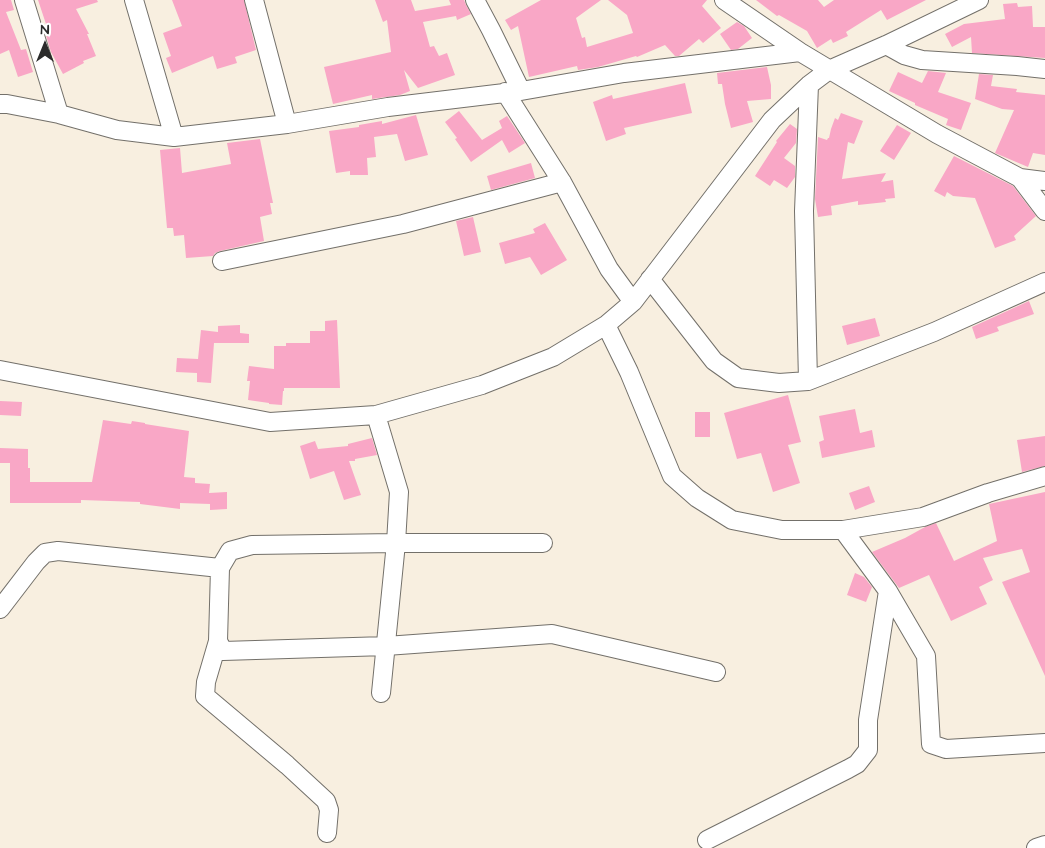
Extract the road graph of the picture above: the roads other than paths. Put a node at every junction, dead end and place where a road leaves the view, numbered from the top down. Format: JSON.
{"nodes":[{"id":1,"x":24,"y":0,"type":"edge"},
{"id":2,"x":134,"y":0,"type":"edge"},
{"id":3,"x":254,"y":0,"type":"edge"},
{"id":4,"x":475,"y":0,"type":"edge"},
{"id":5,"x":724,"y":0,"type":"edge"},
{"id":6,"x":979,"y":0,"type":"edge"},
{"id":7,"x":886,"y":45,"type":"junction"},
{"id":8,"x":800,"y":52,"type":"junction"},
{"id":9,"x":1045,"y":69,"type":"edge"},
{"id":10,"x":829,"y":70,"type":"junction"},
{"id":11,"x":809,"y":85,"type":"junction"},
{"id":12,"x":513,"y":92,"type":"junction"},
{"id":13,"x":0,"y":104,"type":"edge"},
{"id":14,"x":59,"y":114,"type":"junction"},
{"id":15,"x":286,"y":124,"type":"junction"},
{"id":16,"x":174,"y":137,"type":"junction"},
{"id":17,"x":1020,"y":178,"type":"junction"},
{"id":18,"x":1045,"y":181,"type":"edge"},
{"id":19,"x":562,"y":182,"type":"junction"},
{"id":20,"x":1045,"y":211,"type":"edge"},
{"id":21,"x":222,"y":261,"type":"dead end"},
{"id":22,"x":650,"y":279,"type":"junction"},
{"id":23,"x":1045,"y":282,"type":"edge"},
{"id":24,"x":633,"y":302,"type":"junction"},
{"id":25,"x":606,"y":326,"type":"junction"},
{"id":26,"x":0,"y":370,"type":"edge"},
{"id":27,"x":808,"y":381,"type":"junction"},
{"id":28,"x":376,"y":415,"type":"junction"},
{"id":29,"x":1045,"y":476,"type":"edge"},
{"id":30,"x":843,"y":530,"type":"junction"},
{"id":31,"x":396,"y":543,"type":"junction"},
{"id":32,"x":543,"y":543,"type":"dead end"},
{"id":33,"x":220,"y":568,"type":"junction"},
{"id":34,"x":888,"y":591,"type":"junction"},
{"id":35,"x":0,"y":609,"type":"edge"},
{"id":36,"x":218,"y":640,"type":"junction"},
{"id":37,"x":386,"y":646,"type":"junction"},
{"id":38,"x":716,"y":672,"type":"dead end"},
{"id":39,"x":381,"y":692,"type":"dead end"},
{"id":40,"x":1045,"y":743,"type":"edge"},
{"id":41,"x":327,"y":834,"type":"dead end"},
{"id":42,"x":707,"y":840,"type":"dead end"},
{"id":43,"x":1045,"y":845,"type":"edge"},
{"id":44,"x":1036,"y":848,"type":"edge"}],
"edges":[{"from":1,"to":14,"type":"street"},
{"from":2,"to":16,"type":"street"},
{"from":3,"to":15,"type":"street"},
{"from":4,"to":12,"type":"street"},
{"from":5,"to":8,"type":"street"},
{"from":6,"to":7,"type":"street"},
{"from":7,"to":9,"type":"street"},
{"from":7,"to":10,"type":"street"},
{"from":8,"to":10,"type":"street"},
{"from":8,"to":12,"type":"street"},
{"from":10,"to":11,"type":"street"},
{"from":10,"to":17,"type":"street"},
{"from":11,"to":22,"type":"street"},
{"from":11,"to":27,"type":"street"},
{"from":12,"to":15,"type":"street"},
{"from":12,"to":19,"type":"street"},
{"from":13,"to":14,"type":"street"},
{"from":14,"to":16,"type":"street"},
{"from":15,"to":16,"type":"street"},
{"from":17,"to":18,"type":"street"},
{"from":17,"to":20,"type":"street"},
{"from":19,"to":21,"type":"street"},
{"from":19,"to":24,"type":"street"},
{"from":22,"to":24,"type":"street"},
{"from":22,"to":27,"type":"street"},
{"from":23,"to":27,"type":"street"},
{"from":24,"to":25,"type":"street"},
{"from":25,"to":28,"type":"street"},
{"from":25,"to":30,"type":"street"},
{"from":26,"to":28,"type":"street"},
{"from":28,"to":31,"type":"street"},
{"from":29,"to":30,"type":"street"},
{"from":30,"to":34,"type":"street"},
{"from":31,"to":32,"type":"street"},
{"from":31,"to":33,"type":"street"},
{"from":31,"to":37,"type":"street"},
{"from":33,"to":35,"type":"street"},
{"from":33,"to":36,"type":"street"},
{"from":34,"to":40,"type":"street"},
{"from":34,"to":42,"type":"street"},
{"from":36,"to":37,"type":"street"},
{"from":36,"to":41,"type":"street"},
{"from":37,"to":38,"type":"street"},
{"from":37,"to":39,"type":"street"},
{"from":43,"to":44,"type":"street"}]}
